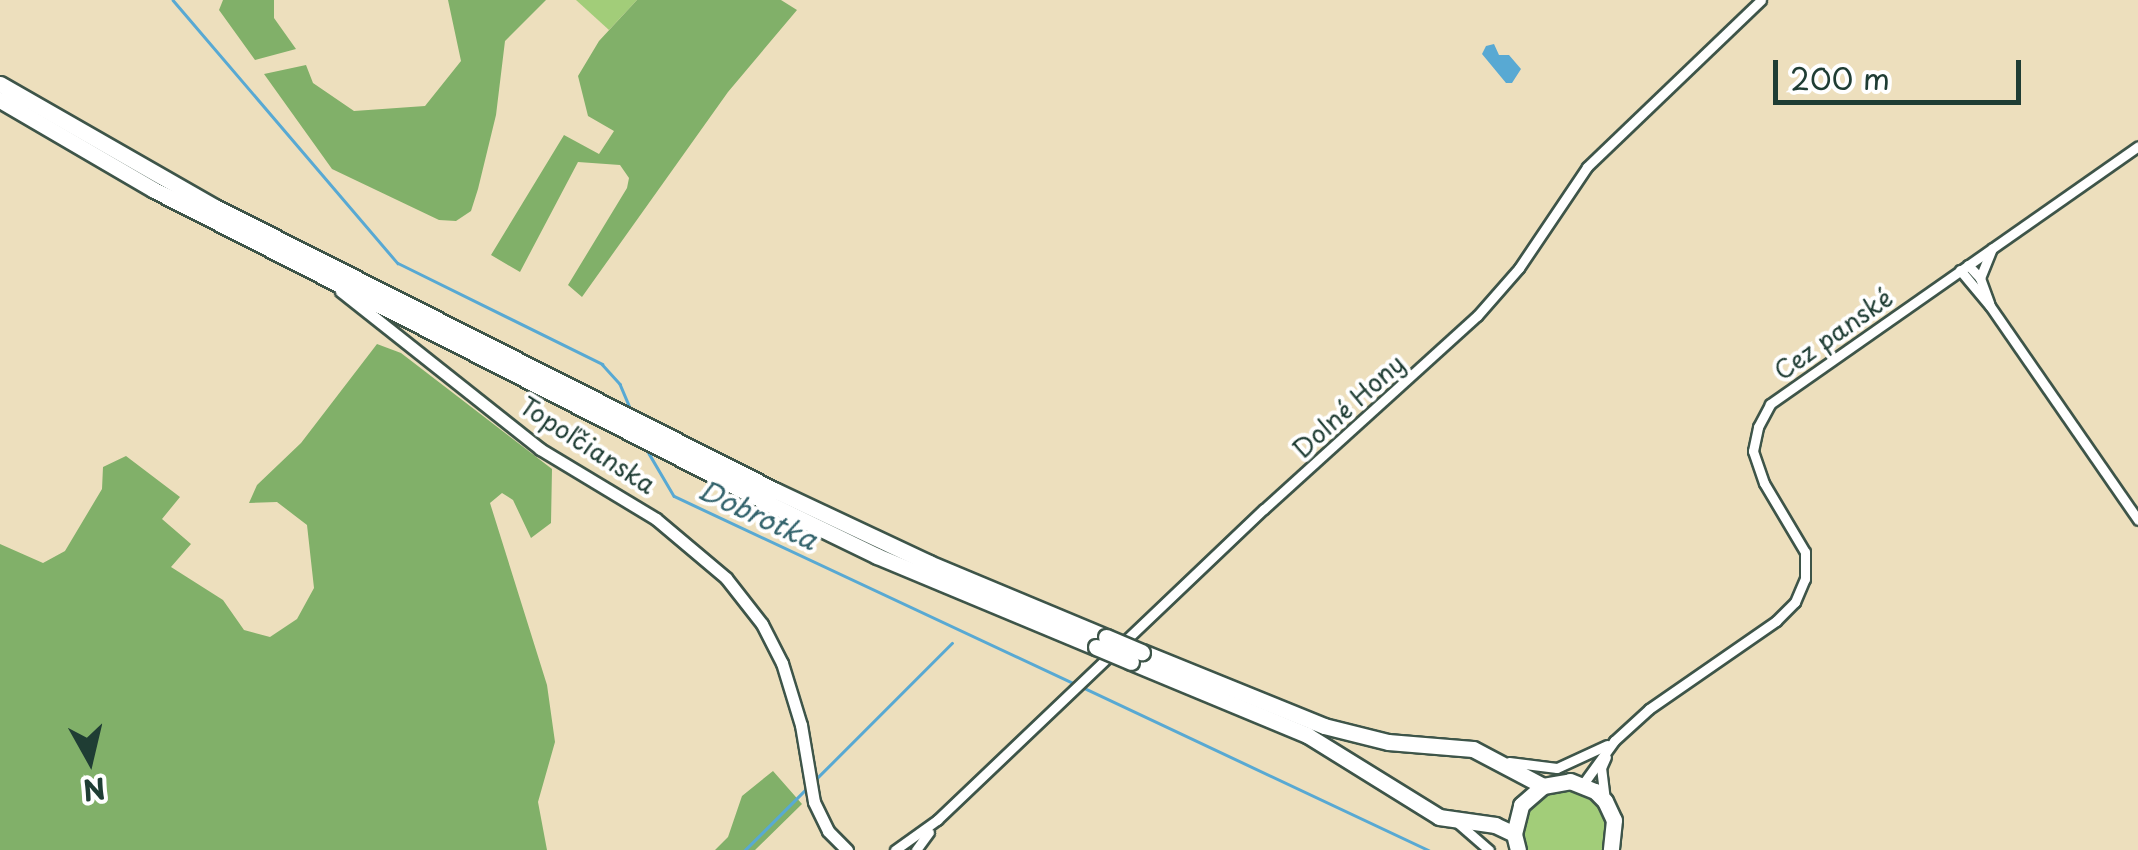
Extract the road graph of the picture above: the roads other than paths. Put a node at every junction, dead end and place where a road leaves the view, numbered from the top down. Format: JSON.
{"nodes":[{"id":1,"x":1761,"y":0,"type":"edge"},
{"id":2,"x":0,"y":84,"type":"edge"},
{"id":3,"x":2,"y":102,"type":"edge"},
{"id":4,"x":2138,"y":146,"type":"edge"},
{"id":5,"x":1992,"y":248,"type":"junction"},
{"id":6,"x":1964,"y":268,"type":"junction"},
{"id":7,"x":324,"y":278,"type":"junction"},
{"id":8,"x":1980,"y":278,"type":"junction"},
{"id":9,"x":1990,"y":306,"type":"junction"},
{"id":10,"x":2128,"y":502,"type":"junction"},
{"id":11,"x":2138,"y":512,"type":"edge"},
{"id":12,"x":2138,"y":520,"type":"edge"},
{"id":13,"x":1101,"y":642,"type":"junction"},
{"id":14,"x":1136,"y":657,"type":"junction"},
{"id":15,"x":1614,"y":742,"type":"junction"},
{"id":16,"x":1500,"y":761,"type":"junction"},
{"id":17,"x":1583,"y":784,"type":"junction"},
{"id":18,"x":1544,"y":786,"type":"junction"},
{"id":19,"x":1605,"y":801,"type":"junction"},
{"id":20,"x":937,"y":820,"type":"junction"},
{"id":21,"x":1456,"y":822,"type":"junction"},
{"id":22,"x":1516,"y":842,"type":"edge"},
{"id":23,"x":847,"y":850,"type":"edge"},
{"id":24,"x":895,"y":850,"type":"edge"},
{"id":25,"x":916,"y":850,"type":"edge"},
{"id":26,"x":1489,"y":850,"type":"edge"},
{"id":27,"x":1612,"y":850,"type":"edge"}],
"edges":[{"from":1,"to":20,"type":"street","name":"Dolné Hony"},
{"from":2,"to":13,"type":"main road"},
{"from":3,"to":7,"type":"main road"},
{"from":4,"to":5,"type":"street","name":"Cez panské"},
{"from":5,"to":6,"type":"street","name":"Cez panské"},
{"from":5,"to":8,"type":"street"},
{"from":6,"to":8,"type":"street"},
{"from":6,"to":9,"type":"street"},
{"from":6,"to":15,"type":"street","name":"Cez panské"},
{"from":7,"to":13,"type":"main road"},
{"from":7,"to":23,"type":"street","name":"Topoľčianska"},
{"from":8,"to":9,"type":"street"},
{"from":9,"to":10,"type":"street"},
{"from":10,"to":11,"type":"street"},
{"from":10,"to":12,"type":"street"},
{"from":13,"to":14,"type":"main road","bridge":true},
{"from":14,"to":16,"type":"main road"},
{"from":14,"to":21,"type":"main road"},
{"from":15,"to":16,"type":"street"},
{"from":15,"to":17,"type":"street"},
{"from":15,"to":19,"type":"street"},
{"from":16,"to":18,"type":"main road"},
{"from":17,"to":18,"type":"main road"},
{"from":17,"to":19,"type":"main road"},
{"from":18,"to":22,"type":"main road"},
{"from":19,"to":27,"type":"main road"},
{"from":20,"to":24,"type":"street","name":"Dolné Hony"},
{"from":20,"to":25,"type":"street","name":"Dolné Hony"},
{"from":21,"to":22,"type":"main road"},
{"from":21,"to":26,"type":"street"}]}
